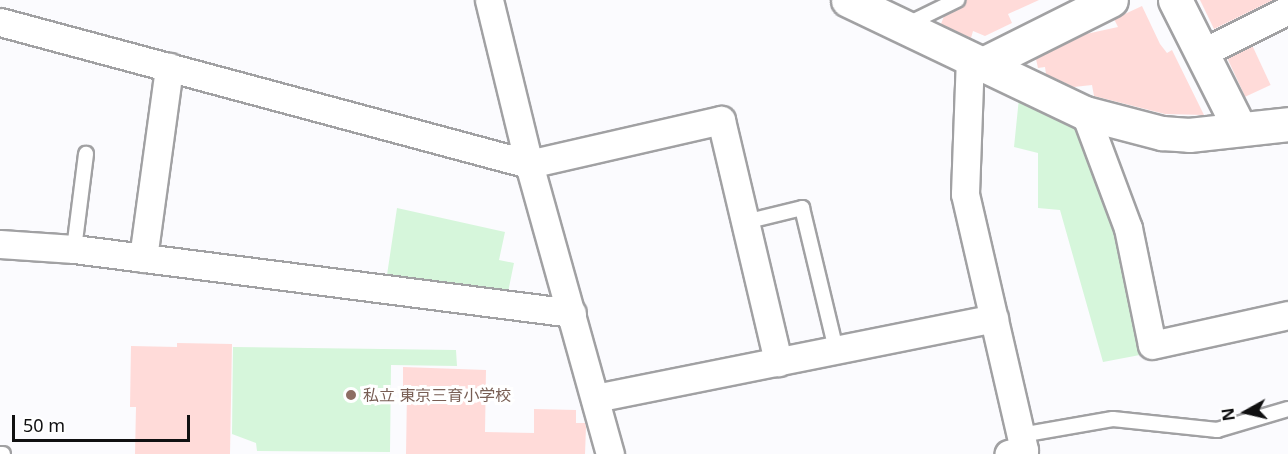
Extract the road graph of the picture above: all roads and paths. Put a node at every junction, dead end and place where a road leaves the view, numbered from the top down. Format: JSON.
{"nodes":[{"id":1,"x":489,"y":0,"type":"edge"},
{"id":2,"x":848,"y":0,"type":"edge"},
{"id":3,"x":957,"y":0,"type":"edge"},
{"id":4,"x":1110,"y":0,"type":"edge"},
{"id":5,"x":1175,"y":0,"type":"edge"},
{"id":6,"x":1288,"y":10,"type":"edge"},
{"id":7,"x":0,"y":22,"type":"edge"},
{"id":8,"x":903,"y":26,"type":"junction"},
{"id":9,"x":1202,"y":53,"type":"junction"},
{"id":10,"x":977,"y":60,"type":"junction"},
{"id":11,"x":169,"y":67,"type":"junction"},
{"id":12,"x":1085,"y":113,"type":"junction"},
{"id":13,"x":1288,"y":124,"type":"edge"},
{"id":14,"x":1239,"y":127,"type":"junction"},
{"id":15,"x":86,"y":154,"type":"dead end"},
{"id":16,"x":529,"y":164,"type":"junction"},
{"id":17,"x":745,"y":222,"type":"junction"},
{"id":18,"x":0,"y":244,"type":"edge"},
{"id":19,"x":74,"y":249,"type":"junction"},
{"id":20,"x":143,"y":258,"type":"junction"},
{"id":21,"x":572,"y":313,"type":"junction"},
{"id":22,"x":1288,"y":315,"type":"edge"},
{"id":23,"x":994,"y":318,"type":"junction"},
{"id":24,"x":836,"y":350,"type":"junction"},
{"id":25,"x":778,"y":362,"type":"junction"},
{"id":26,"x":595,"y":398,"type":"junction"},
{"id":27,"x":1288,"y":409,"type":"edge"},
{"id":28,"x":1020,"y":448,"type":"edge"},
{"id":29,"x":610,"y":454,"type":"edge"}],
"edges":[{"from":1,"to":16,"type":"street"},
{"from":2,"to":8,"type":"street"},
{"from":3,"to":8,"type":"lane"},
{"from":4,"to":10,"type":"street"},
{"from":5,"to":9,"type":"street"},
{"from":6,"to":9,"type":"street"},
{"from":7,"to":11,"type":"street"},
{"from":8,"to":10,"type":"street"},
{"from":9,"to":14,"type":"street"},
{"from":10,"to":12,"type":"street"},
{"from":10,"to":23,"type":"street"},
{"from":11,"to":16,"type":"street"},
{"from":11,"to":20,"type":"street"},
{"from":12,"to":14,"type":"street"},
{"from":12,"to":22,"type":"street"},
{"from":13,"to":14,"type":"street"},
{"from":15,"to":19,"type":"lane"},
{"from":16,"to":17,"type":"street"},
{"from":16,"to":21,"type":"street"},
{"from":17,"to":24,"type":"lane"},
{"from":17,"to":25,"type":"street"},
{"from":18,"to":19,"type":"street"},
{"from":19,"to":20,"type":"street"},
{"from":20,"to":21,"type":"street"},
{"from":21,"to":26,"type":"street"},
{"from":23,"to":24,"type":"street"},
{"from":23,"to":28,"type":"street"},
{"from":24,"to":25,"type":"street"},
{"from":25,"to":26,"type":"street"},
{"from":26,"to":29,"type":"street"},
{"from":27,"to":28,"type":"lane"}]}
